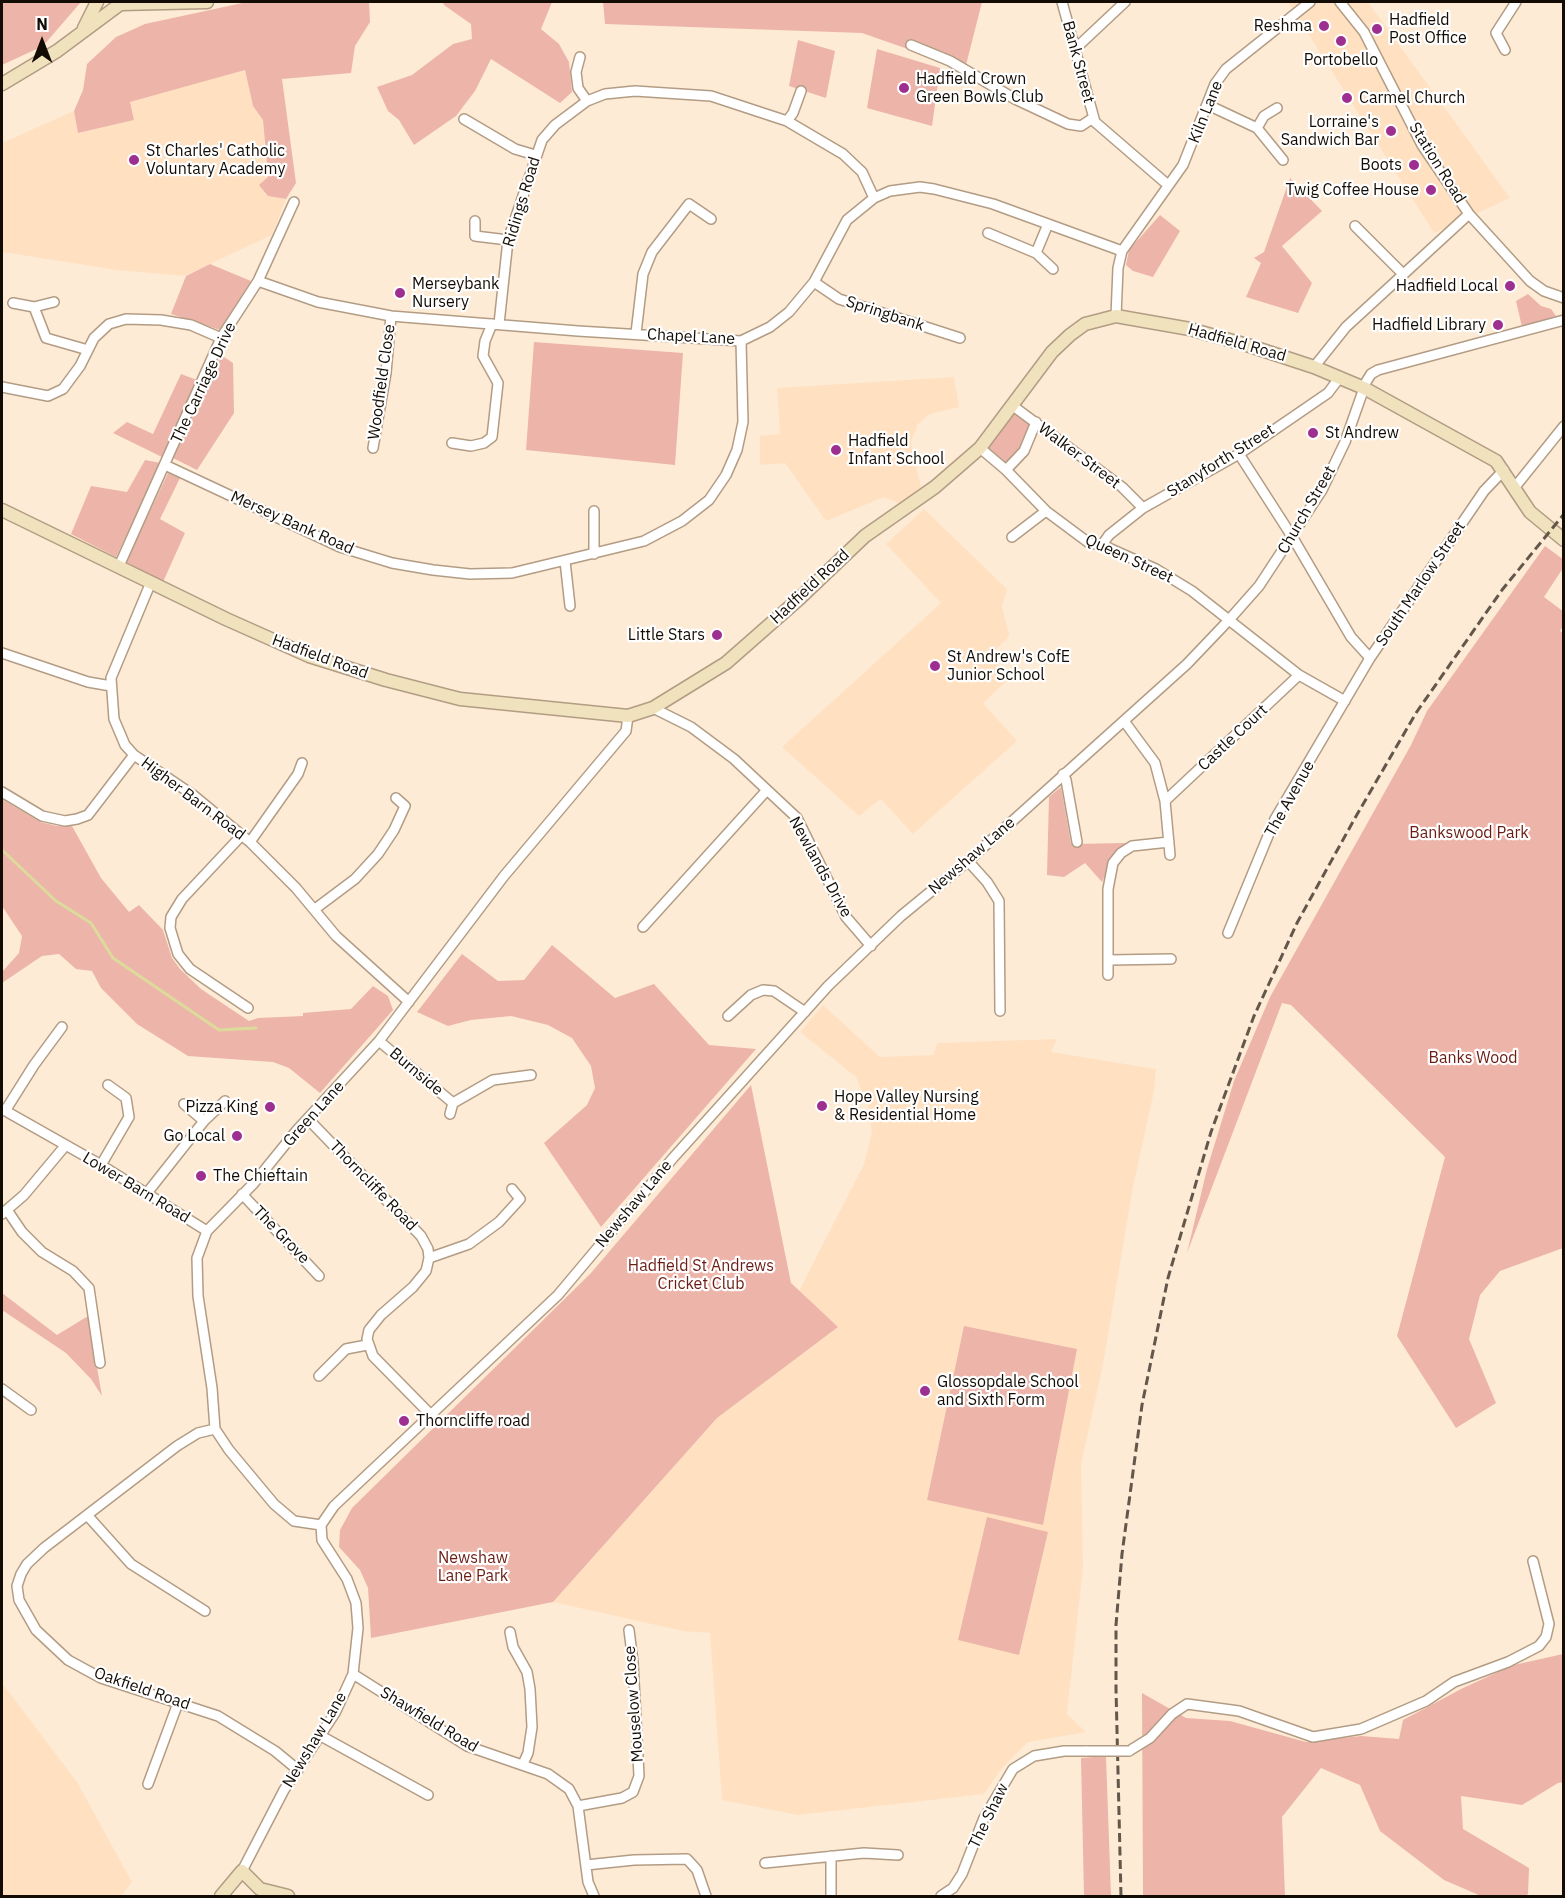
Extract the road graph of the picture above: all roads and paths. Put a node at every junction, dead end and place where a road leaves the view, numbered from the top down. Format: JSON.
{"nodes":[{"id":1,"x":98,"y":2,"type":"edge"},
{"id":2,"x":164,"y":2,"type":"edge"},
{"id":3,"x":207,"y":2,"type":"edge"},
{"id":4,"x":1062,"y":2,"type":"edge"},
{"id":5,"x":1125,"y":2,"type":"edge"},
{"id":6,"x":1310,"y":2,"type":"edge"},
{"id":7,"x":1340,"y":2,"type":"edge"},
{"id":8,"x":1506,"y":2,"type":"edge"},
{"id":9,"x":1510,"y":2,"type":"edge"},
{"id":10,"x":1516,"y":2,"type":"edge"},
{"id":11,"x":120,"y":5,"type":"edge"},
{"id":12,"x":83,"y":29,"type":"junction"},
{"id":13,"x":910,"y":45,"type":"dead end"},
{"id":14,"x":1075,"y":49,"type":"junction"},
{"id":15,"x":1506,"y":50,"type":"dead end"},
{"id":16,"x":580,"y":57,"type":"dead end"},
{"id":17,"x":2,"y":84,"type":"edge"},
{"id":18,"x":801,"y":91,"type":"dead end"},
{"id":19,"x":587,"y":101,"type":"junction"},
{"id":20,"x":1208,"y":105,"type":"junction"},
{"id":21,"x":1276,"y":108,"type":"dead end"},
{"id":22,"x":465,"y":119,"type":"dead end"},
{"id":23,"x":1094,"y":120,"type":"junction"},
{"id":24,"x":787,"y":121,"type":"junction"},
{"id":25,"x":1257,"y":128,"type":"junction"},
{"id":26,"x":536,"y":155,"type":"junction"},
{"id":27,"x":1283,"y":160,"type":"dead end"},
{"id":28,"x":1168,"y":185,"type":"junction"},
{"id":29,"x":874,"y":198,"type":"junction"},
{"id":30,"x":294,"y":202,"type":"dead end"},
{"id":31,"x":1469,"y":214,"type":"junction"},
{"id":32,"x":711,"y":219,"type":"dead end"},
{"id":33,"x":474,"y":221,"type":"dead end"},
{"id":34,"x":1048,"y":224,"type":"junction"},
{"id":35,"x":1355,"y":226,"type":"dead end"},
{"id":36,"x":987,"y":233,"type":"dead end"},
{"id":37,"x":508,"y":240,"type":"junction"},
{"id":38,"x":1122,"y":251,"type":"junction"},
{"id":39,"x":1036,"y":253,"type":"junction"},
{"id":40,"x":1053,"y":269,"type":"dead end"},
{"id":41,"x":1403,"y":274,"type":"junction"},
{"id":42,"x":258,"y":281,"type":"junction"},
{"id":43,"x":814,"y":282,"type":"junction"},
{"id":44,"x":1563,"y":298,"type":"edge"},
{"id":45,"x":54,"y":302,"type":"dead end"},
{"id":46,"x":13,"y":303,"type":"dead end"},
{"id":47,"x":33,"y":307,"type":"junction"},
{"id":48,"x":391,"y":316,"type":"junction"},
{"id":49,"x":1116,"y":316,"type":"junction"},
{"id":50,"x":1563,"y":320,"type":"edge"},
{"id":51,"x":495,"y":324,"type":"junction"},
{"id":52,"x":636,"y":333,"type":"junction"},
{"id":53,"x":960,"y":338,"type":"dead end"},
{"id":54,"x":221,"y":339,"type":"junction"},
{"id":55,"x":741,"y":340,"type":"junction"},
{"id":56,"x":88,"y":350,"type":"junction"},
{"id":57,"x":1314,"y":367,"type":"junction"},
{"id":58,"x":1340,"y":377,"type":"junction"},
{"id":59,"x":2,"y":387,"type":"edge"},
{"id":60,"x":1364,"y":388,"type":"junction"},
{"id":61,"x":1013,"y":406,"type":"junction"},
{"id":62,"x":1036,"y":422,"type":"junction"},
{"id":63,"x":1563,"y":426,"type":"edge"},
{"id":64,"x":452,"y":443,"type":"dead end"},
{"id":65,"x":373,"y":448,"type":"dead end"},
{"id":66,"x":980,"y":448,"type":"junction"},
{"id":67,"x":1239,"y":454,"type":"junction"},
{"id":68,"x":165,"y":465,"type":"junction"},
{"id":69,"x":1006,"y":470,"type":"junction"},
{"id":70,"x":1504,"y":470,"type":"junction"},
{"id":71,"x":1515,"y":487,"type":"junction"},
{"id":72,"x":1143,"y":508,"type":"junction"},
{"id":73,"x":2,"y":510,"type":"edge"},
{"id":74,"x":594,"y":511,"type":"dead end"},
{"id":75,"x":1046,"y":511,"type":"junction"},
{"id":76,"x":1012,"y":537,"type":"dead end"},
{"id":77,"x":1293,"y":538,"type":"junction"},
{"id":78,"x":1563,"y":540,"type":"edge"},
{"id":79,"x":1102,"y":545,"type":"junction"},
{"id":80,"x":594,"y":554,"type":"junction"},
{"id":81,"x":565,"y":561,"type":"junction"},
{"id":82,"x":119,"y":566,"type":"junction"},
{"id":83,"x":151,"y":582,"type":"junction"},
{"id":84,"x":570,"y":606,"type":"dead end"},
{"id":85,"x":1228,"y":621,"type":"junction"},
{"id":86,"x":2,"y":653,"type":"edge"},
{"id":87,"x":1370,"y":658,"type":"junction"},
{"id":88,"x":1299,"y":675,"type":"junction"},
{"id":89,"x":111,"y":686,"type":"junction"},
{"id":90,"x":1345,"y":701,"type":"junction"},
{"id":91,"x":653,"y":708,"type":"junction"},
{"id":92,"x":628,"y":716,"type":"junction"},
{"id":93,"x":1124,"y":721,"type":"junction"},
{"id":94,"x":134,"y":755,"type":"junction"},
{"id":95,"x":302,"y":763,"type":"dead end"},
{"id":96,"x":1063,"y":774,"type":"junction"},
{"id":97,"x":767,"y":790,"type":"junction"},
{"id":98,"x":2,"y":792,"type":"edge"},
{"id":99,"x":396,"y":798,"type":"dead end"},
{"id":100,"x":1165,"y":801,"type":"junction"},
{"id":101,"x":242,"y":834,"type":"junction"},
{"id":102,"x":250,"y":842,"type":"junction"},
{"id":103,"x":1077,"y":842,"type":"dead end"},
{"id":104,"x":1169,"y":842,"type":"junction"},
{"id":105,"x":1170,"y":855,"type":"dead end"},
{"id":106,"x":969,"y":861,"type":"junction"},
{"id":107,"x":315,"y":909,"type":"junction"},
{"id":108,"x":643,"y":927,"type":"dead end"},
{"id":109,"x":1228,"y":933,"type":"dead end"},
{"id":110,"x":871,"y":946,"type":"junction"},
{"id":111,"x":1171,"y":959,"type":"dead end"},
{"id":112,"x":1108,"y":960,"type":"junction"},
{"id":113,"x":1108,"y":975,"type":"dead end"},
{"id":114,"x":409,"y":1002,"type":"junction"},
{"id":115,"x":248,"y":1008,"type":"dead end"},
{"id":116,"x":1000,"y":1011,"type":"dead end"},
{"id":117,"x":805,"y":1012,"type":"junction"},
{"id":118,"x":728,"y":1016,"type":"dead end"},
{"id":119,"x":62,"y":1027,"type":"dead end"},
{"id":120,"x":379,"y":1041,"type":"junction"},
{"id":121,"x":531,"y":1075,"type":"dead end"},
{"id":122,"x":108,"y":1085,"type":"dead end"},
{"id":123,"x":225,"y":1101,"type":"dead end"},
{"id":124,"x":184,"y":1104,"type":"dead end"},
{"id":125,"x":453,"y":1104,"type":"junction"},
{"id":126,"x":3,"y":1110,"type":"edge"},
{"id":127,"x":450,"y":1114,"type":"dead end"},
{"id":128,"x":308,"y":1119,"type":"junction"},
{"id":129,"x":204,"y":1121,"type":"junction"},
{"id":130,"x":64,"y":1146,"type":"junction"},
{"id":131,"x":101,"y":1165,"type":"junction"},
{"id":132,"x":512,"y":1189,"type":"dead end"},
{"id":133,"x":147,"y":1193,"type":"junction"},
{"id":134,"x":242,"y":1194,"type":"junction"},
{"id":135,"x":4,"y":1212,"type":"edge"},
{"id":136,"x":207,"y":1231,"type":"junction"},
{"id":137,"x":429,"y":1258,"type":"junction"},
{"id":138,"x":319,"y":1276,"type":"dead end"},
{"id":139,"x":368,"y":1345,"type":"junction"},
{"id":140,"x":100,"y":1363,"type":"dead end"},
{"id":141,"x":319,"y":1376,"type":"dead end"},
{"id":142,"x":2,"y":1389,"type":"edge"},
{"id":143,"x":31,"y":1410,"type":"dead end"},
{"id":144,"x":430,"y":1414,"type":"junction"},
{"id":145,"x":215,"y":1429,"type":"junction"},
{"id":146,"x":87,"y":1515,"type":"junction"},
{"id":147,"x":321,"y":1525,"type":"junction"},
{"id":148,"x":1533,"y":1562,"type":"dead end"},
{"id":149,"x":205,"y":1611,"type":"dead end"},
{"id":150,"x":629,"y":1630,"type":"dead end"},
{"id":151,"x":510,"y":1632,"type":"dead end"},
{"id":152,"x":353,"y":1674,"type":"junction"},
{"id":153,"x":178,"y":1703,"type":"junction"},
{"id":154,"x":321,"y":1736,"type":"junction"},
{"id":155,"x":523,"y":1764,"type":"junction"},
{"id":156,"x":298,"y":1770,"type":"junction"},
{"id":157,"x":148,"y":1784,"type":"dead end"},
{"id":158,"x":428,"y":1795,"type":"dead end"},
{"id":159,"x":578,"y":1806,"type":"junction"},
{"id":160,"x":898,"y":1854,"type":"dead end"},
{"id":161,"x":831,"y":1856,"type":"junction"},
{"id":162,"x":765,"y":1863,"type":"dead end"},
{"id":163,"x":586,"y":1865,"type":"junction"},
{"id":164,"x":242,"y":1870,"type":"junction"},
{"id":165,"x":221,"y":1896,"type":"edge"},
{"id":166,"x":288,"y":1896,"type":"edge"},
{"id":167,"x":594,"y":1896,"type":"edge"},
{"id":168,"x":706,"y":1896,"type":"edge"},
{"id":169,"x":831,"y":1896,"type":"edge"},
{"id":170,"x":941,"y":1896,"type":"edge"}],
"edges":[{"from":1,"to":11,"type":"street"},
{"from":1,"to":12,"type":"street"},
{"from":2,"to":3,"type":"street"},
{"from":2,"to":11,"type":"street"},
{"from":4,"to":14,"type":"street","name":"Bank Street"},
{"from":5,"to":14,"type":"street"},
{"from":6,"to":20,"type":"street","name":"Kiln Lane"},
{"from":7,"to":31,"type":"street","name":"Station Road"},
{"from":8,"to":9,"type":"street"},
{"from":10,"to":15,"type":"street"},
{"from":11,"to":12,"type":"street"},
{"from":12,"to":17,"type":"street"},
{"from":13,"to":23,"type":"street"},
{"from":14,"to":23,"type":"street","name":"Bank Street"},
{"from":16,"to":19,"type":"street"},
{"from":18,"to":24,"type":"street"},
{"from":19,"to":24,"type":"street","name":"Ridings Road"},
{"from":19,"to":26,"type":"street","name":"Ridings Road"},
{"from":20,"to":25,"type":"street"},
{"from":20,"to":28,"type":"street","name":"Kiln Lane"},
{"from":21,"to":25,"type":"street"},
{"from":22,"to":26,"type":"street"},
{"from":23,"to":28,"type":"street"},
{"from":24,"to":29,"type":"street","name":"Ridings Road"},
{"from":25,"to":27,"type":"street"},
{"from":26,"to":37,"type":"street","name":"Ridings Road"},
{"from":28,"to":38,"type":"street","name":"Kiln Lane"},
{"from":29,"to":34,"type":"street","name":"Chapel Lane"},
{"from":29,"to":43,"type":"street","name":"Chapel Lane"},
{"from":30,"to":42,"type":"street","name":"The Carriage Drive"},
{"from":31,"to":41,"type":"street"},
{"from":31,"to":44,"type":"street","name":"Station Road"},
{"from":32,"to":52,"type":"street"},
{"from":33,"to":37,"type":"street"},
{"from":34,"to":38,"type":"street","name":"Chapel Lane"},
{"from":34,"to":39,"type":"street"},
{"from":35,"to":41,"type":"street"},
{"from":36,"to":39,"type":"street"},
{"from":37,"to":51,"type":"street","name":"Ridings Road"},
{"from":38,"to":49,"type":"street"},
{"from":39,"to":40,"type":"street"},
{"from":41,"to":57,"type":"street"},
{"from":42,"to":48,"type":"street","name":"Chapel Lane"},
{"from":42,"to":54,"type":"street","name":"The Carriage Drive"},
{"from":43,"to":53,"type":"street","name":"Springbank"},
{"from":43,"to":55,"type":"street","name":"Chapel Lane"},
{"from":45,"to":47,"type":"street"},
{"from":46,"to":47,"type":"street"},
{"from":47,"to":56,"type":"street"},
{"from":48,"to":51,"type":"street","name":"Chapel Lane"},
{"from":48,"to":65,"type":"street","name":"Woodfield Close"},
{"from":49,"to":57,"type":"street","name":"Hadfield Road"},
{"from":49,"to":61,"type":"street","name":"Hadfield Road"},
{"from":50,"to":60,"type":"street"},
{"from":51,"to":52,"type":"street","name":"Chapel Lane"},
{"from":51,"to":64,"type":"street","name":"Ridings Road"},
{"from":52,"to":55,"type":"street","name":"Chapel Lane"},
{"from":54,"to":56,"type":"street"},
{"from":54,"to":68,"type":"street","name":"The Carriage Drive"},
{"from":55,"to":80,"type":"street","name":"Mersey Bank Road"},
{"from":56,"to":59,"type":"street"},
{"from":57,"to":58,"type":"street","name":"Hadfield Road"},
{"from":58,"to":60,"type":"street","name":"Hadfield Road"},
{"from":58,"to":67,"type":"street","name":"Stanyforth Street"},
{"from":60,"to":70,"type":"street","name":"Hadfield Road"},
{"from":60,"to":77,"type":"street","name":"Church Street"},
{"from":61,"to":62,"type":"street","name":"Walker Street"},
{"from":61,"to":66,"type":"street","name":"Hadfield Road"},
{"from":62,"to":69,"type":"street"},
{"from":62,"to":72,"type":"street","name":"Walker Street"},
{"from":63,"to":71,"type":"street"},
{"from":66,"to":69,"type":"street","name":"Queen Street"},
{"from":66,"to":91,"type":"street","name":"Hadfield Road"},
{"from":67,"to":72,"type":"street","name":"Stanyforth Street"},
{"from":67,"to":77,"type":"street"},
{"from":68,"to":81,"type":"street","name":"Mersey Bank Road"},
{"from":68,"to":82,"type":"street","name":"The Carriage Drive"},
{"from":69,"to":75,"type":"street","name":"Queen Street"},
{"from":70,"to":71,"type":"street","name":"Hadfield Road"},
{"from":70,"to":87,"type":"street","name":"South Marlow Street"},
{"from":71,"to":78,"type":"street","name":"Hadfield Road"},
{"from":72,"to":79,"type":"street","name":"Stanyforth Street"},
{"from":73,"to":82,"type":"street","name":"Hadfield Road"},
{"from":74,"to":80,"type":"street"},
{"from":75,"to":76,"type":"street"},
{"from":75,"to":79,"type":"street","name":"Queen Street"},
{"from":77,"to":85,"type":"street","name":"Church Street"},
{"from":77,"to":87,"type":"street"},
{"from":79,"to":85,"type":"street","name":"Queen Street"},
{"from":80,"to":81,"type":"street","name":"Mersey Bank Road"},
{"from":81,"to":84,"type":"street"},
{"from":82,"to":83,"type":"street","name":"Hadfield Road"},
{"from":83,"to":89,"type":"street","name":"Higher Barn Road"},
{"from":83,"to":92,"type":"street","name":"Hadfield Road"},
{"from":85,"to":88,"type":"street","name":"Queen Street"},
{"from":85,"to":93,"type":"street","name":"Newshaw Lane"},
{"from":86,"to":89,"type":"street"},
{"from":87,"to":90,"type":"street","name":"South Marlow Street"},
{"from":88,"to":90,"type":"street","name":"Queen Street"},
{"from":88,"to":100,"type":"street","name":"Castle Court"},
{"from":89,"to":94,"type":"street","name":"Higher Barn Road"},
{"from":90,"to":109,"type":"street","name":"The Avenue"},
{"from":91,"to":92,"type":"street","name":"Hadfield Road"},
{"from":91,"to":97,"type":"street","name":"Newlands Drive"},
{"from":92,"to":114,"type":"street","name":"Green Lane"},
{"from":93,"to":96,"type":"street","name":"Newshaw Lane"},
{"from":93,"to":100,"type":"street"},
{"from":94,"to":98,"type":"street"},
{"from":94,"to":101,"type":"street","name":"Higher Barn Road"},
{"from":95,"to":102,"type":"street"},
{"from":96,"to":103,"type":"street"},
{"from":96,"to":106,"type":"street","name":"Newshaw Lane"},
{"from":97,"to":108,"type":"street"},
{"from":97,"to":110,"type":"street","name":"Newlands Drive"},
{"from":99,"to":107,"type":"street"},
{"from":100,"to":104,"type":"street"},
{"from":101,"to":102,"type":"street","name":"Higher Barn Road"},
{"from":101,"to":115,"type":"street"},
{"from":102,"to":107,"type":"street","name":"Higher Barn Road"},
{"from":104,"to":105,"type":"street"},
{"from":104,"to":112,"type":"street"},
{"from":106,"to":110,"type":"street","name":"Newshaw Lane"},
{"from":106,"to":116,"type":"street"},
{"from":107,"to":114,"type":"street","name":"Higher Barn Road"},
{"from":110,"to":117,"type":"street","name":"Newshaw Lane"},
{"from":111,"to":112,"type":"street"},
{"from":112,"to":113,"type":"street"},
{"from":114,"to":120,"type":"street","name":"Green Lane"},
{"from":117,"to":118,"type":"street"},
{"from":117,"to":144,"type":"street","name":"Newshaw Lane"},
{"from":119,"to":126,"type":"street"},
{"from":120,"to":125,"type":"street","name":"Burnside"},
{"from":120,"to":128,"type":"street","name":"Green Lane"},
{"from":121,"to":125,"type":"street","name":"Burnside"},
{"from":122,"to":131,"type":"street"},
{"from":123,"to":129,"type":"street"},
{"from":124,"to":129,"type":"street"},
{"from":125,"to":127,"type":"street","name":"Burnside"},
{"from":126,"to":130,"type":"street","name":"Lower Barn Road"},
{"from":128,"to":134,"type":"street","name":"Green Lane"},
{"from":128,"to":137,"type":"street","name":"Thorncliffe Road"},
{"from":129,"to":133,"type":"street"},
{"from":130,"to":131,"type":"street","name":"Lower Barn Road"},
{"from":130,"to":135,"type":"street","name":"Lower Barn Road"},
{"from":131,"to":133,"type":"street","name":"Lower Barn Road"},
{"from":132,"to":137,"type":"street"},
{"from":133,"to":136,"type":"street","name":"Lower Barn Road"},
{"from":134,"to":136,"type":"street","name":"Green Lane"},
{"from":134,"to":138,"type":"street","name":"The Grove"},
{"from":135,"to":140,"type":"street"},
{"from":136,"to":145,"type":"street","name":"Green Lane"},
{"from":137,"to":139,"type":"street"},
{"from":139,"to":141,"type":"street"},
{"from":139,"to":144,"type":"street"},
{"from":142,"to":143,"type":"street"},
{"from":144,"to":147,"type":"street","name":"Newshaw Lane"},
{"from":145,"to":146,"type":"street","name":"Oakfield Road"},
{"from":145,"to":147,"type":"street"},
{"from":146,"to":149,"type":"street"},
{"from":146,"to":153,"type":"street","name":"Oakfield Road"},
{"from":147,"to":152,"type":"street","name":"Newshaw Lane"},
{"from":148,"to":170,"type":"street","name":"The Shaw","bridge":true},
{"from":150,"to":159,"type":"street","name":"Mouselow Close"},
{"from":151,"to":155,"type":"street"},
{"from":152,"to":154,"type":"street","name":"Newshaw Lane"},
{"from":152,"to":155,"type":"street","name":"Shawfield Road"},
{"from":153,"to":156,"type":"street","name":"Oakfield Road"},
{"from":153,"to":157,"type":"street"},
{"from":154,"to":156,"type":"street","name":"Newshaw Lane"},
{"from":154,"to":158,"type":"street"},
{"from":155,"to":159,"type":"street","name":"Shawfield Road"},
{"from":156,"to":164,"type":"street","name":"Newshaw Lane"},
{"from":159,"to":163,"type":"street","name":"Shawfield Road"},
{"from":160,"to":161,"type":"street"},
{"from":161,"to":162,"type":"street"},
{"from":161,"to":169,"type":"street"},
{"from":163,"to":167,"type":"street","name":"Shawfield Road"},
{"from":163,"to":168,"type":"street"},
{"from":164,"to":165,"type":"street"},
{"from":164,"to":166,"type":"street"}]}
